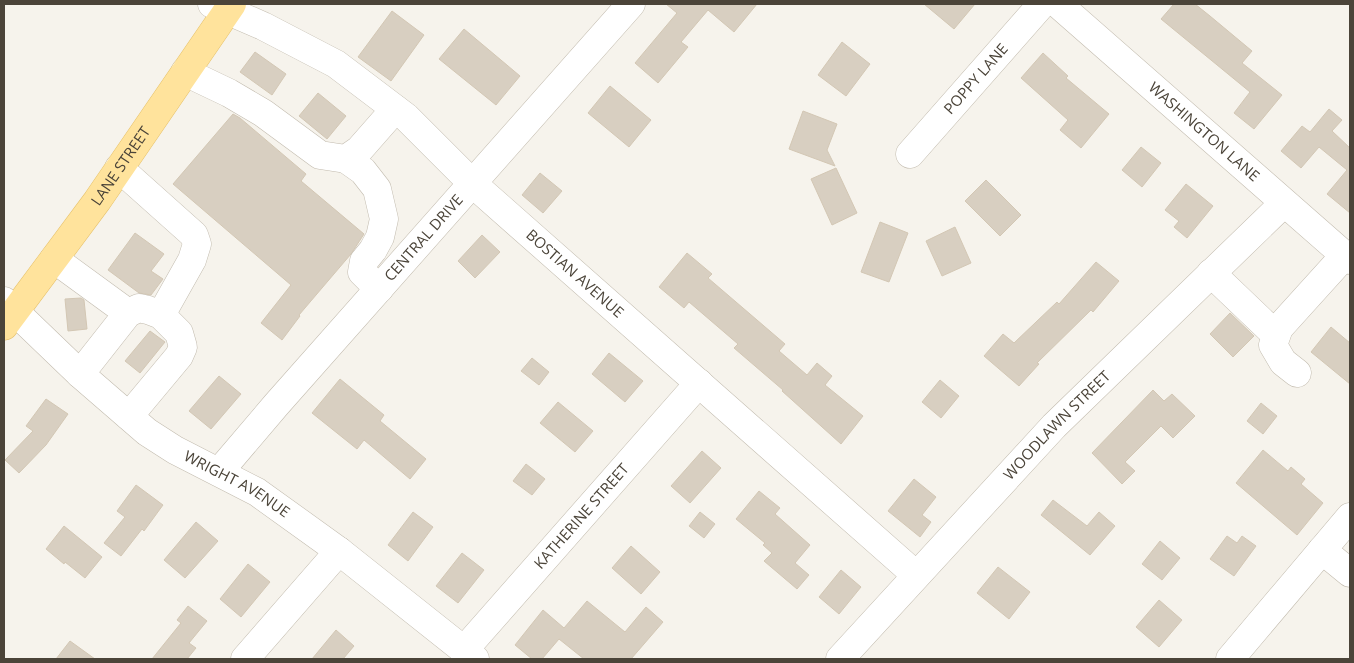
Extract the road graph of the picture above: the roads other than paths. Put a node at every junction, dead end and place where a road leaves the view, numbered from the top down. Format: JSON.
{"nodes":[{"id":1,"x":631,"y":4,"type":"edge"},
{"id":2,"x":1042,"y":4,"type":"edge"},
{"id":3,"x":1058,"y":4,"type":"edge"},
{"id":4,"x":224,"y":6,"type":"edge"},
{"id":5,"x":185,"y":72,"type":"junction"},
{"id":6,"x":395,"y":109,"type":"junction"},
{"id":7,"x":910,"y":154,"type":"dead end"},
{"id":8,"x":346,"y":159,"type":"junction"},
{"id":9,"x":119,"y":168,"type":"junction"},
{"id":10,"x":472,"y":183,"type":"junction"},
{"id":11,"x":1284,"y":203,"type":"junction"},
{"id":12,"x":1348,"y":258,"type":"edge"},
{"id":13,"x":54,"y":259,"type":"junction"},
{"id":14,"x":1211,"y":273,"type":"junction"},
{"id":15,"x":379,"y":289,"type":"junction"},
{"id":16,"x":8,"y":312,"type":"edge"},
{"id":17,"x":128,"y":313,"type":"junction"},
{"id":18,"x":161,"y":315,"type":"junction"},
{"id":19,"x":1276,"y":334,"type":"junction"},
{"id":20,"x":1297,"y":373,"type":"dead end"},
{"id":21,"x":80,"y":374,"type":"junction"},
{"id":22,"x":700,"y":383,"type":"junction"},
{"id":23,"x":129,"y":416,"type":"junction"},
{"id":24,"x":219,"y":472,"type":"junction"},
{"id":25,"x":1350,"y":518,"type":"edge"},
{"id":26,"x":1322,"y":550,"type":"junction"},
{"id":27,"x":339,"y":551,"type":"junction"},
{"id":28,"x":1350,"y":573,"type":"edge"},
{"id":29,"x":916,"y":575,"type":"junction"},
{"id":30,"x":469,"y":654,"type":"edge"},
{"id":31,"x":245,"y":659,"type":"edge"},
{"id":32,"x":840,"y":659,"type":"edge"},
{"id":33,"x":1230,"y":659,"type":"edge"}],
"edges":[{"from":1,"to":10,"type":"street","name":"CENTRAL DRIVE"},
{"from":2,"to":7,"type":"street","name":"POPPY LANE"},
{"from":3,"to":11,"type":"street","name":"WASHINGTON LANE"},
{"from":4,"to":5,"type":"main road","name":"LANE STREET"},
{"from":4,"to":6,"type":"street","name":"BOSTIAN AVENUE"},
{"from":5,"to":8,"type":"street"},
{"from":5,"to":9,"type":"main road","name":"LANE STREET"},
{"from":6,"to":8,"type":"street"},
{"from":6,"to":10,"type":"street","name":"BOSTIAN AVENUE"},
{"from":8,"to":15,"type":"street"},
{"from":9,"to":13,"type":"main road","name":"LANE STREET"},
{"from":9,"to":18,"type":"street"},
{"from":10,"to":15,"type":"street","name":"CENTRAL DRIVE"},
{"from":10,"to":22,"type":"street","name":"BOSTIAN AVENUE"},
{"from":11,"to":12,"type":"street","name":"WASHINGTON LANE"},
{"from":11,"to":14,"type":"street","name":"WOODLAWN STREET"},
{"from":12,"to":19,"type":"street"},
{"from":13,"to":16,"type":"main road","name":"LANE STREET"},
{"from":13,"to":17,"type":"street"},
{"from":14,"to":19,"type":"street"},
{"from":14,"to":29,"type":"street","name":"WOODLAWN STREET"},
{"from":15,"to":24,"type":"street","name":"CENTRAL DRIVE"},
{"from":16,"to":21,"type":"street","name":"WRIGHT AVENUE"},
{"from":17,"to":18,"type":"street"},
{"from":17,"to":21,"type":"street"},
{"from":18,"to":23,"type":"street"},
{"from":19,"to":20,"type":"street"},
{"from":21,"to":23,"type":"street","name":"WRIGHT AVENUE"},
{"from":22,"to":29,"type":"street","name":"BOSTIAN AVENUE"},
{"from":22,"to":30,"type":"street","name":"KATHERINE STREET"},
{"from":23,"to":24,"type":"street","name":"WRIGHT AVENUE"},
{"from":24,"to":27,"type":"street","name":"WRIGHT AVENUE"},
{"from":25,"to":26,"type":"street"},
{"from":26,"to":28,"type":"street"},
{"from":26,"to":33,"type":"street"},
{"from":27,"to":30,"type":"street","name":"WRIGHT AVENUE"},
{"from":27,"to":31,"type":"street"},
{"from":29,"to":32,"type":"street","name":"WOODLAWN STREET"}]}
